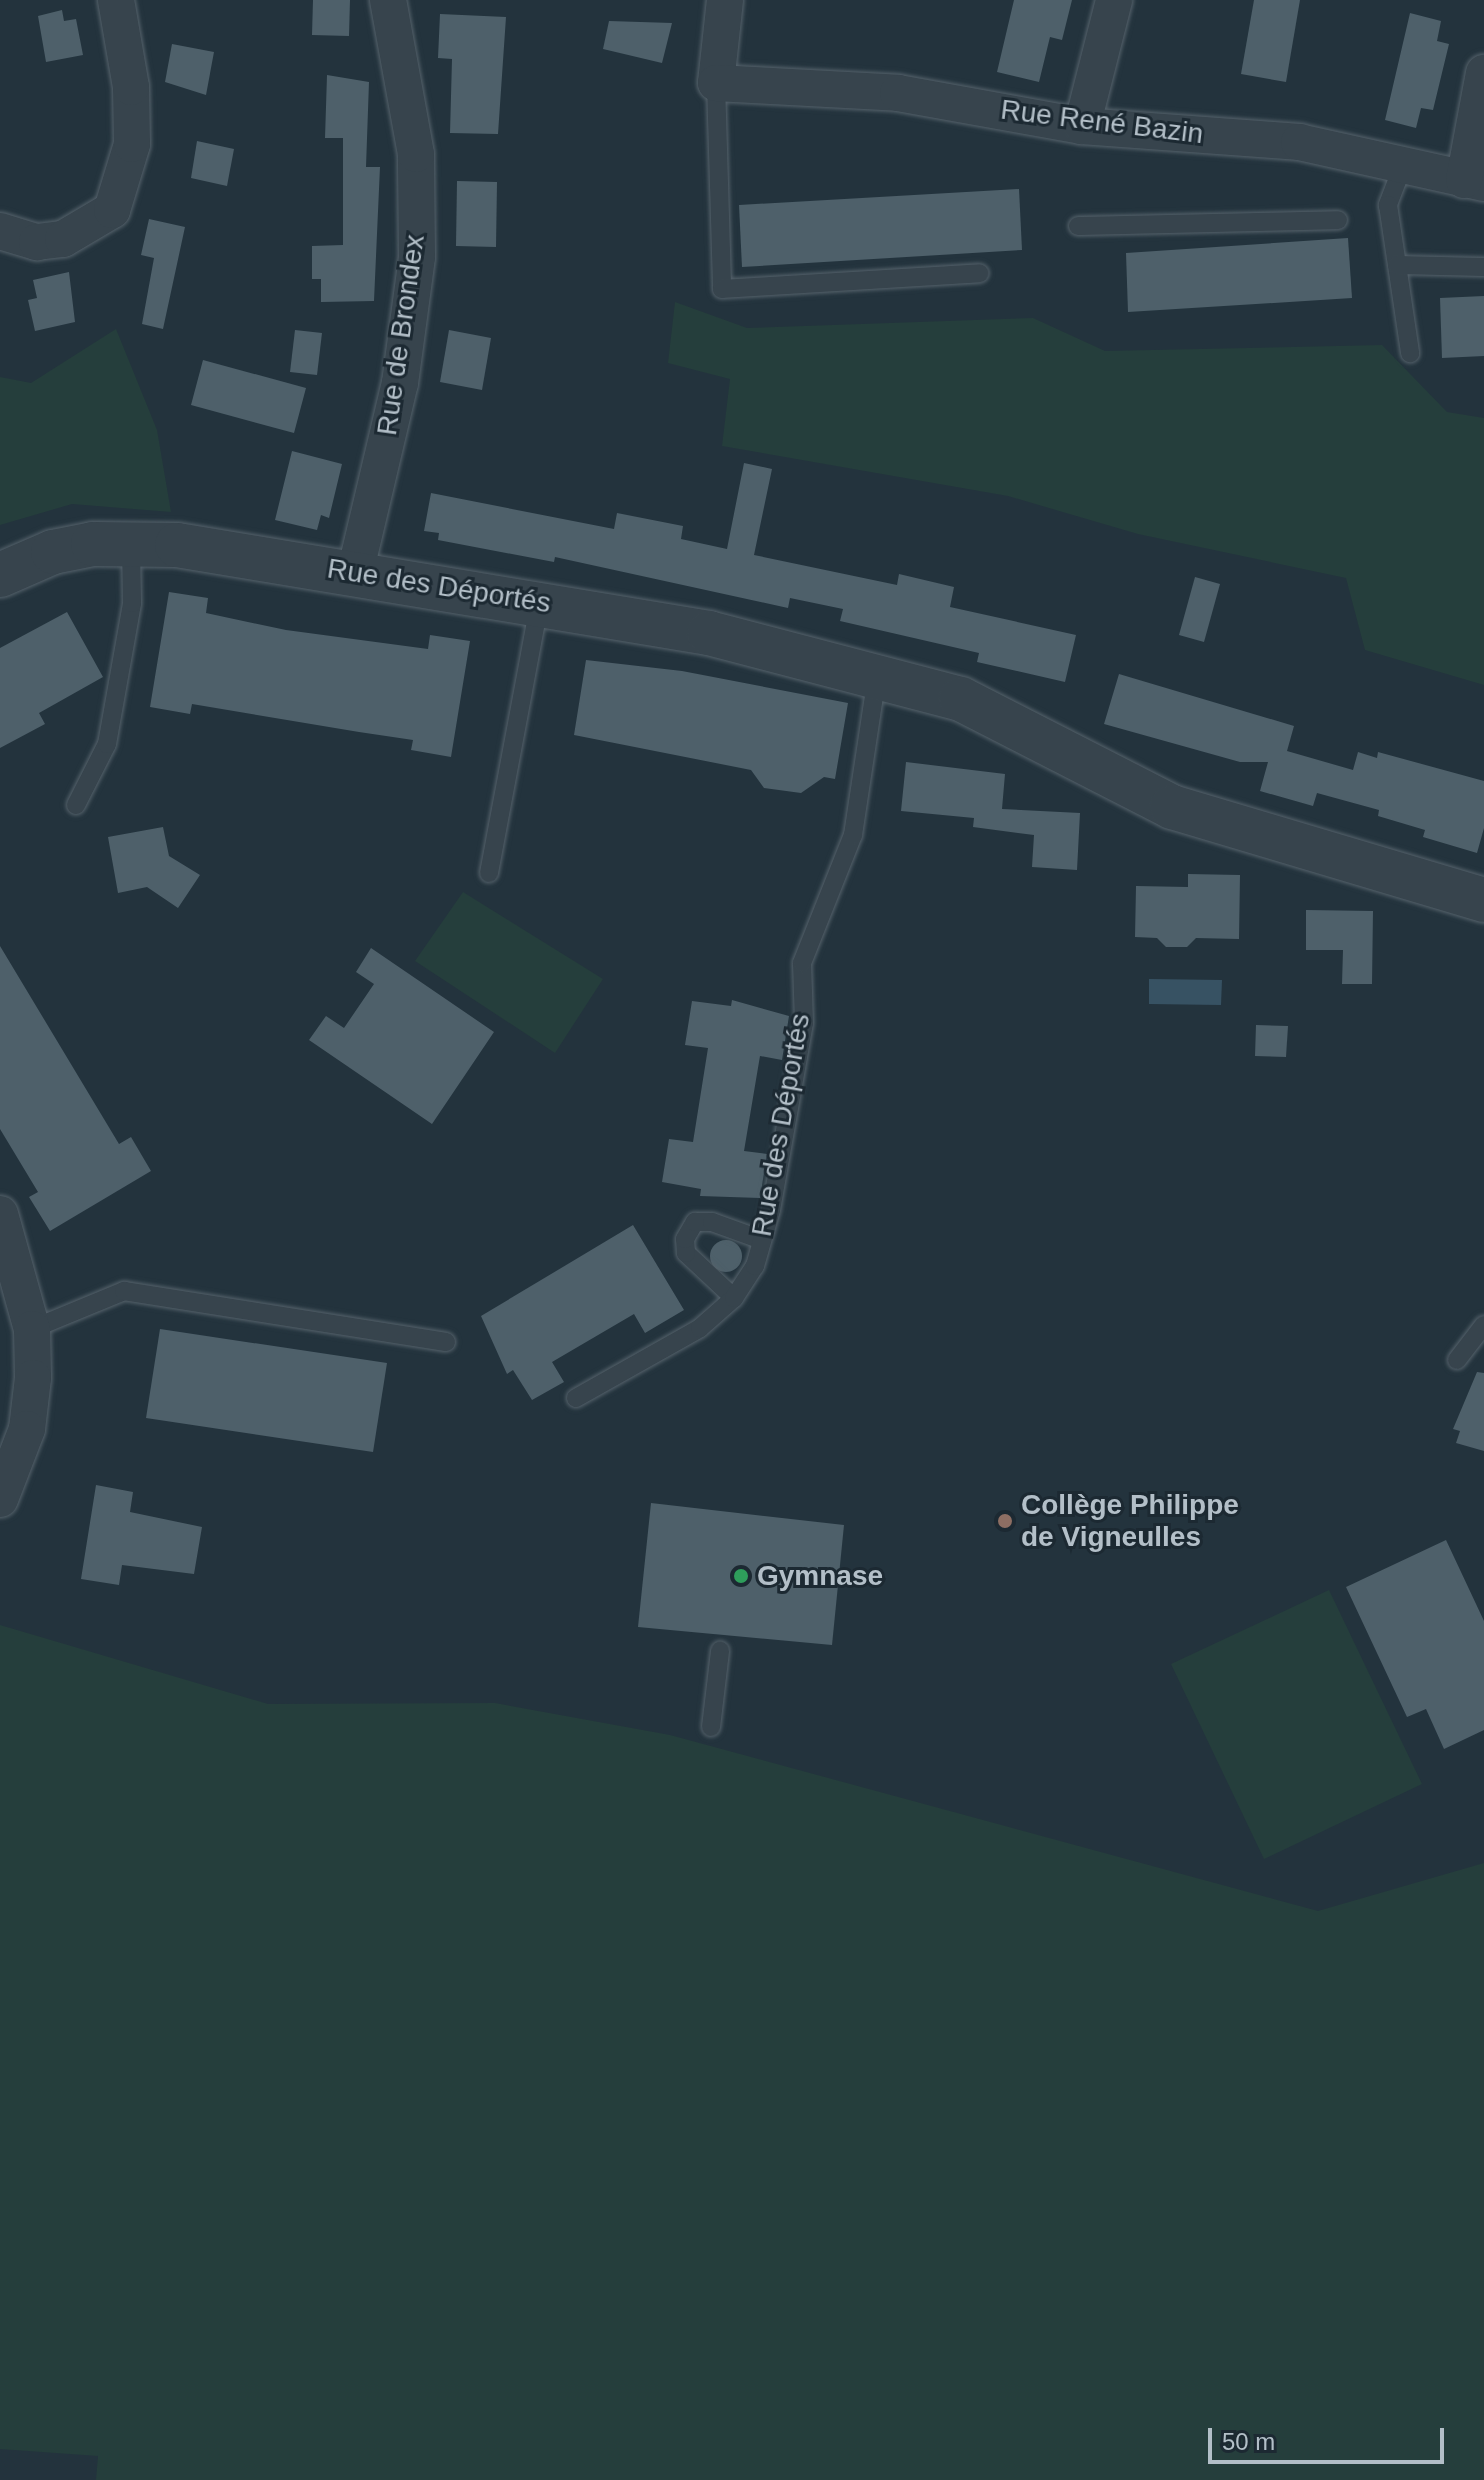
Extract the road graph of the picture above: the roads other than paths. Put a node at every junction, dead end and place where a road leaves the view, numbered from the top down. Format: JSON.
{"nodes":[{"id":1,"x":116,"y":0,"type":"edge"},
{"id":2,"x":388,"y":0,"type":"edge"},
{"id":3,"x":725,"y":0,"type":"edge"},
{"id":4,"x":1114,"y":0,"type":"edge"},
{"id":5,"x":1484,"y":73,"type":"edge"},
{"id":6,"x":716,"y":83,"type":"junction"},
{"id":7,"x":1082,"y":126,"type":"junction"},
{"id":8,"x":1402,"y":168,"type":"junction"},
{"id":9,"x":1474,"y":181,"type":"edge"},
{"id":10,"x":1338,"y":220,"type":"dead end"},
{"id":11,"x":1078,"y":226,"type":"dead end"},
{"id":12,"x":0,"y":231,"type":"edge"},
{"id":13,"x":1397,"y":265,"type":"junction"},
{"id":14,"x":1484,"y":267,"type":"edge"},
{"id":15,"x":980,"y":273,"type":"dead end"},
{"id":16,"x":1410,"y":353,"type":"dead end"},
{"id":17,"x":131,"y":542,"type":"junction"},
{"id":18,"x":355,"y":573,"type":"junction"},
{"id":19,"x":0,"y":575,"type":"edge"},
{"id":20,"x":539,"y":602,"type":"junction"},
{"id":21,"x":877,"y":674,"type":"junction"},
{"id":22,"x":76,"y":805,"type":"dead end"},
{"id":23,"x":489,"y":873,"type":"dead end"},
{"id":24,"x":1484,"y":900,"type":"edge"},
{"id":25,"x":0,"y":1214,"type":"edge"},
{"id":26,"x":762,"y":1240,"type":"junction"},
{"id":27,"x":734,"y":1298,"type":"junction"},
{"id":28,"x":1484,"y":1325,"type":"edge"},
{"id":29,"x":32,"y":1329,"type":"junction"},
{"id":30,"x":446,"y":1342,"type":"dead end"},
{"id":31,"x":1457,"y":1360,"type":"dead end"},
{"id":32,"x":576,"y":1398,"type":"dead end"},
{"id":33,"x":0,"y":1499,"type":"edge"},
{"id":34,"x":720,"y":1651,"type":"dead end"},
{"id":35,"x":711,"y":1727,"type":"dead end"}],
"edges":[{"from":1,"to":12,"type":"street"},
{"from":2,"to":18,"type":"street","name":"Rue de Brondex"},
{"from":3,"to":6,"type":"street"},
{"from":4,"to":7,"type":"street"},
{"from":5,"to":9,"type":"street"},
{"from":6,"to":7,"type":"street","name":"Rue René Bazin"},
{"from":6,"to":15,"type":"lane"},
{"from":7,"to":8,"type":"street","name":"Rue René Bazin"},
{"from":8,"to":9,"type":"street","name":"Rue René Bazin"},
{"from":8,"to":13,"type":"lane"},
{"from":10,"to":11,"type":"lane"},
{"from":13,"to":14,"type":"lane"},
{"from":13,"to":16,"type":"lane"},
{"from":17,"to":18,"type":"street","name":"Rue des Déportés"},
{"from":17,"to":19,"type":"street","name":"Rue des Déportés"},
{"from":17,"to":22,"type":"lane"},
{"from":18,"to":20,"type":"street","name":"Rue des Déportés"},
{"from":20,"to":21,"type":"street","name":"Rue des Déportés"},
{"from":20,"to":23,"type":"lane"},
{"from":21,"to":24,"type":"street","name":"Rue des Déportés"},
{"from":21,"to":26,"type":"lane","name":"Rue des Déportés"},
{"from":25,"to":29,"type":"street"},
{"from":26,"to":27,"type":"lane","name":"Rue des Déportés"},
{"from":26,"to":27,"type":"lane"},
{"from":27,"to":32,"type":"lane","name":"Rue des Déportés"},
{"from":28,"to":31,"type":"lane"},
{"from":29,"to":30,"type":"lane"},
{"from":29,"to":33,"type":"street"},
{"from":34,"to":35,"type":"lane"}]}
